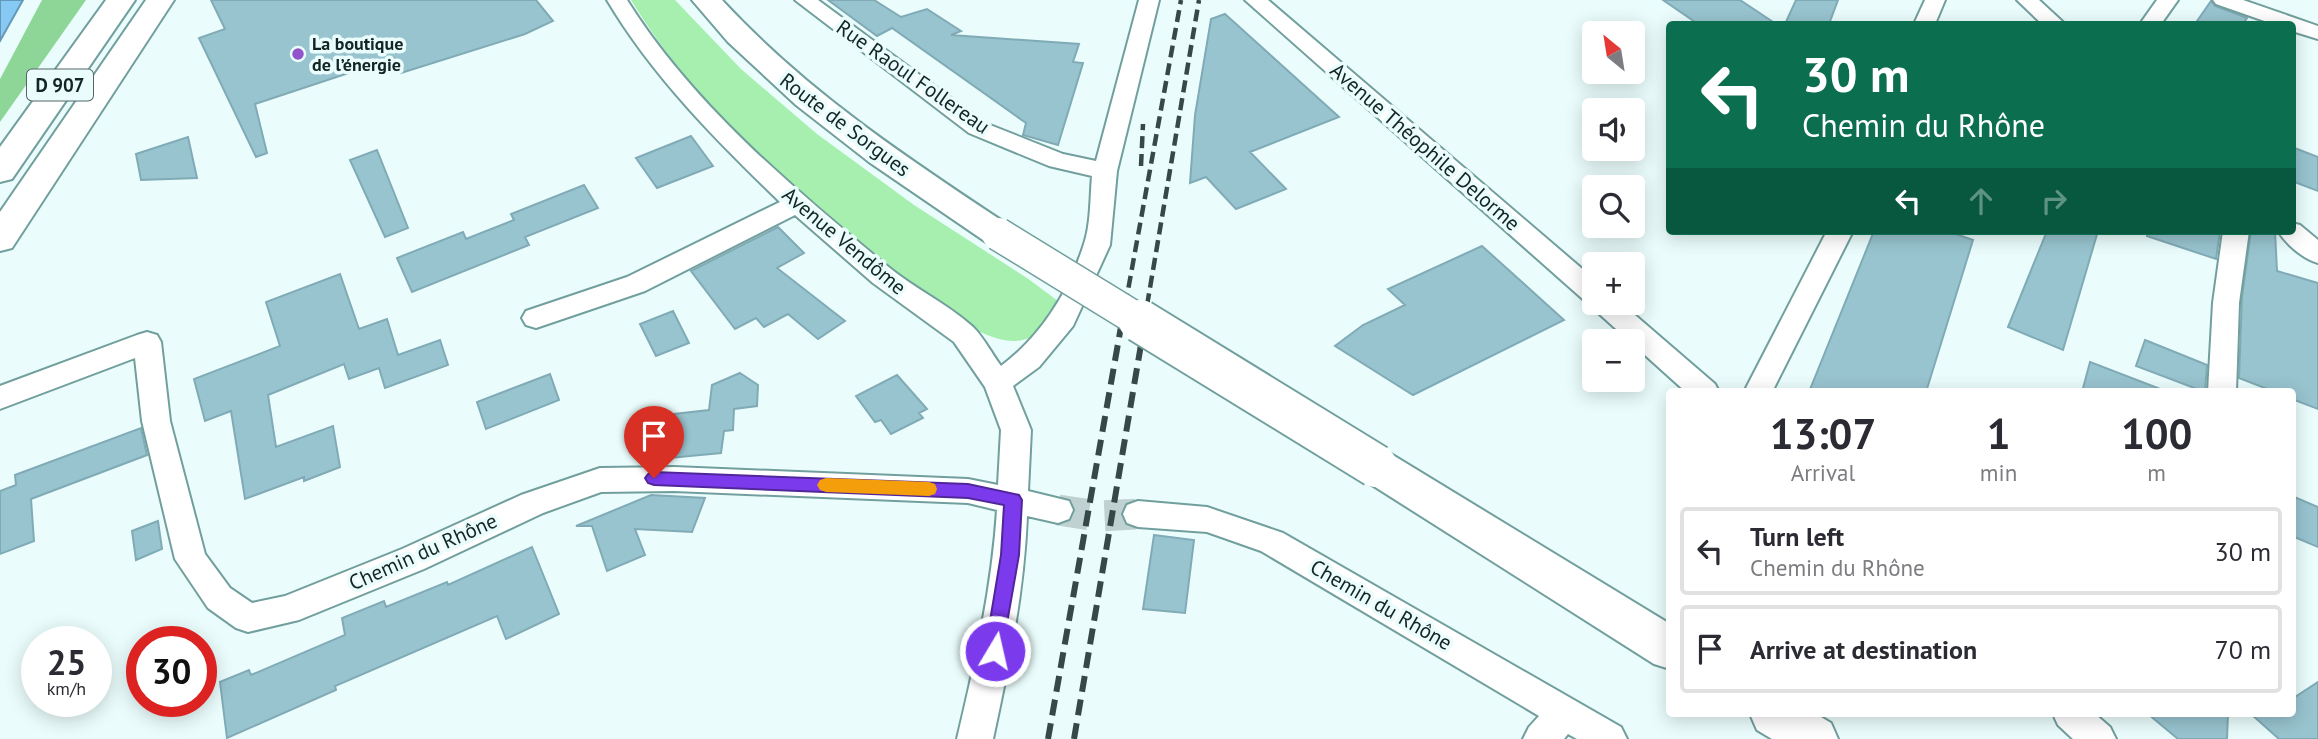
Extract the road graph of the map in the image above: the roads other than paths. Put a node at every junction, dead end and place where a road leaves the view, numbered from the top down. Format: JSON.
{"nodes":[{"id":1,"x":121,"y":0,"type":"edge"},
{"id":2,"x":160,"y":0,"type":"edge"},
{"id":3,"x":184,"y":0,"type":"edge"},
{"id":4,"x":617,"y":0,"type":"edge"},
{"id":5,"x":706,"y":0,"type":"edge"},
{"id":6,"x":805,"y":0,"type":"edge"},
{"id":7,"x":1149,"y":0,"type":"edge"},
{"id":8,"x":1255,"y":0,"type":"edge"},
{"id":9,"x":1935,"y":0,"type":"edge"},
{"id":10,"x":2027,"y":0,"type":"edge"},
{"id":11,"x":2168,"y":0,"type":"edge"},
{"id":12,"x":2223,"y":0,"type":"edge"},
{"id":13,"x":1926,"y":21,"type":"edge"},
{"id":14,"x":2051,"y":21,"type":"edge"},
{"id":15,"x":2152,"y":21,"type":"edge"},
{"id":16,"x":2283,"y":21,"type":"edge"},
{"id":17,"x":2296,"y":25,"type":"edge"},
{"id":18,"x":2318,"y":33,"type":"edge"},
{"id":19,"x":85,"y":113,"type":"junction"},
{"id":20,"x":0,"y":171,"type":"edge"},
{"id":21,"x":1105,"y":171,"type":"junction"},
{"id":22,"x":797,"y":204,"type":"junction"},
{"id":23,"x":1838,"y":235,"type":"edge"},
{"id":24,"x":2235,"y":235,"type":"edge"},
{"id":25,"x":2296,"y":235,"type":"edge"},
{"id":26,"x":0,"y":239,"type":"edge"},
{"id":27,"x":2317,"y":253,"type":"edge"},
{"id":28,"x":1582,"y":284,"type":"edge"},
{"id":29,"x":1618,"y":315,"type":"edge"},
{"id":30,"x":537,"y":318,"type":"dead end"},
{"id":31,"x":998,"y":383,"type":"junction"},
{"id":32,"x":1700,"y":388,"type":"edge"},
{"id":33,"x":1760,"y":388,"type":"edge"},
{"id":34,"x":2222,"y":388,"type":"edge"},
{"id":35,"x":0,"y":398,"type":"edge"},
{"id":36,"x":1013,"y":500,"type":"junction"},
{"id":37,"x":1058,"y":510,"type":"tunnel mouth"},
{"id":38,"x":1138,"y":514,"type":"tunnel mouth"},
{"id":39,"x":1666,"y":647,"type":"edge"},
{"id":40,"x":1565,"y":713,"type":"junction"},
{"id":41,"x":1779,"y":717,"type":"edge"},
{"id":42,"x":2073,"y":717,"type":"edge"},
{"id":43,"x":975,"y":739,"type":"edge"},
{"id":44,"x":1541,"y":739,"type":"edge"},
{"id":45,"x":1609,"y":739,"type":"edge"},
{"id":46,"x":1814,"y":739,"type":"edge"},
{"id":47,"x":2098,"y":739,"type":"edge"}],
"edges":[{"from":1,"to":20,"type":"main road","number":"D 907"},
{"from":2,"to":19,"type":"main road","number":"D 907"},
{"from":3,"to":19,"type":"main road"},
{"from":4,"to":22,"type":"street","name":"Avenue Vendôme"},
{"from":5,"to":39,"type":"main road","name":"Route de Sorgues","bridge":true},
{"from":6,"to":21,"type":"street","name":"Rue Raoul Follereau"},
{"from":7,"to":21,"type":"street"},
{"from":8,"to":28,"type":"street","name":"Avenue Théophile Delorme"},
{"from":9,"to":13,"type":"street"},
{"from":10,"to":14,"type":"street"},
{"from":11,"to":15,"type":"street"},
{"from":12,"to":16,"type":"street"},
{"from":17,"to":18,"type":"street"},
{"from":19,"to":26,"type":"main road","number":"D 907"},
{"from":21,"to":31,"type":"street"},
{"from":22,"to":30,"type":"street"},
{"from":22,"to":31,"type":"street","name":"Avenue Vendôme"},
{"from":23,"to":33,"type":"street"},
{"from":24,"to":34,"type":"street"},
{"from":25,"to":27,"type":"street"},
{"from":29,"to":32,"type":"street"},
{"from":31,"to":36,"type":"street","name":"Avenue Vendôme"},
{"from":35,"to":36,"type":"street","name":"Chemin du Rhône"},
{"from":36,"to":37,"type":"street","name":"Chemin du Rhône"},
{"from":36,"to":43,"type":"street","name":"Avenue Vendôme"},
{"from":38,"to":40,"type":"street","name":"Chemin du Rhône"},
{"from":40,"to":44,"type":"street"},
{"from":40,"to":45,"type":"street","name":"Chemin du Rhône"},
{"from":41,"to":46,"type":"main road"},
{"from":42,"to":47,"type":"street"}]}
